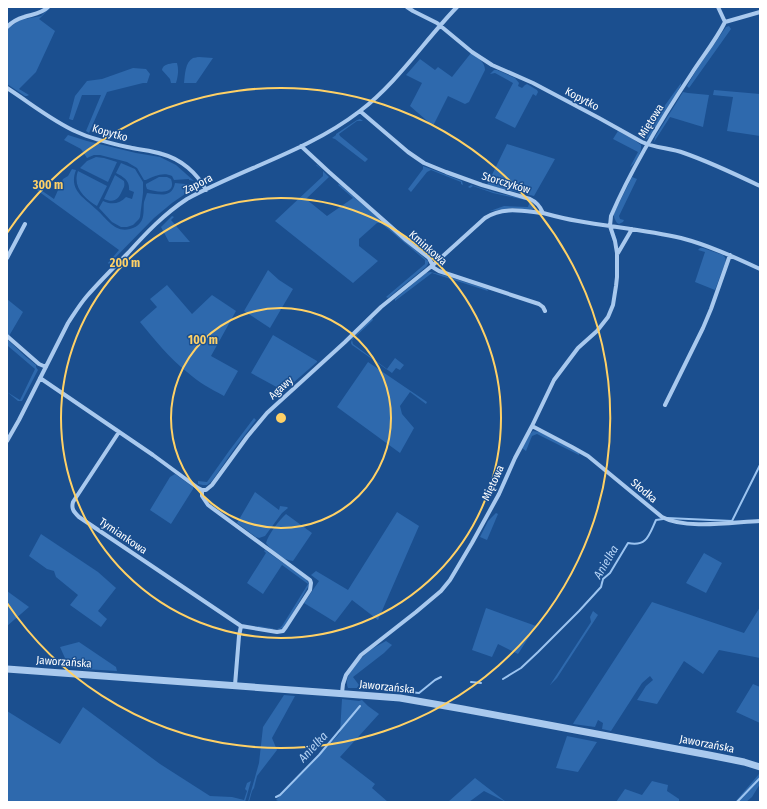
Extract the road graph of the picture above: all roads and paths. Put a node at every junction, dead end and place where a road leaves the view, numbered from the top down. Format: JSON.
{"nodes":[{"id":1,"x":48,"y":7,"type":"edge"},
{"id":2,"x":407,"y":7,"type":"edge"},
{"id":3,"x":457,"y":7,"type":"edge"},
{"id":4,"x":718,"y":7,"type":"edge"},
{"id":5,"x":760,"y":12,"type":"edge"},
{"id":6,"x":725,"y":22,"type":"junction"},
{"id":7,"x":440,"y":26,"type":"junction"},
{"id":8,"x":7,"y":27,"type":"edge"},
{"id":9,"x":7,"y":88,"type":"edge"},
{"id":10,"x":360,"y":111,"type":"junction"},
{"id":11,"x":647,"y":144,"type":"junction"},
{"id":12,"x":301,"y":146,"type":"junction"},
{"id":13,"x":760,"y":186,"type":"edge"},
{"id":14,"x":206,"y":190,"type":"junction"},
{"id":15,"x":543,"y":213,"type":"junction"},
{"id":16,"x":25,"y":224,"type":"dead end"},
{"id":17,"x":610,"y":226,"type":"junction"},
{"id":18,"x":632,"y":229,"type":"junction"},
{"id":19,"x":617,"y":253,"type":"junction"},
{"id":20,"x":730,"y":255,"type":"junction"},
{"id":21,"x":7,"y":258,"type":"edge"},
{"id":22,"x":433,"y":265,"type":"junction"},
{"id":23,"x":760,"y":269,"type":"edge"},
{"id":24,"x":545,"y":311,"type":"dead end"},
{"id":25,"x":7,"y":336,"type":"edge"},
{"id":26,"x":46,"y":367,"type":"junction"},
{"id":27,"x":40,"y":378,"type":"junction"},
{"id":28,"x":665,"y":405,"type":"dead end"},
{"id":29,"x":532,"y":426,"type":"junction"},
{"id":30,"x":119,"y":432,"type":"junction"},
{"id":31,"x":7,"y":441,"type":"edge"},
{"id":32,"x":202,"y":490,"type":"junction"},
{"id":33,"x":760,"y":521,"type":"edge"},
{"id":34,"x":241,"y":626,"type":"junction"},
{"id":35,"x":7,"y":669,"type":"edge"},
{"id":36,"x":235,"y":685,"type":"junction"},
{"id":37,"x":342,"y":693,"type":"junction"},
{"id":38,"x":760,"y":767,"type":"edge"}],
"edges":[{"from":1,"to":8,"type":"street"},
{"from":2,"to":7,"type":"street","name":"Kopytko"},
{"from":3,"to":7,"type":"street","name":"Zapora"},
{"from":4,"to":6,"type":"street"},
{"from":5,"to":6,"type":"street"},
{"from":6,"to":11,"type":"street","name":"Miętowa"},
{"from":7,"to":10,"type":"street","name":"Zapora"},
{"from":7,"to":11,"type":"street","name":"Kopytko"},
{"from":9,"to":14,"type":"street","name":"Kopytko"},
{"from":10,"to":12,"type":"street","name":"Zapora"},
{"from":10,"to":15,"type":"street","name":"Storczyków"},
{"from":11,"to":13,"type":"street","name":"Kopytko"},
{"from":11,"to":17,"type":"street","name":"Miętowa"},
{"from":12,"to":14,"type":"street","name":"Zapora"},
{"from":12,"to":22,"type":"street","name":"Kminkowa"},
{"from":14,"to":26,"type":"street","name":"Zapora"},
{"from":15,"to":17,"type":"street"},
{"from":15,"to":22,"type":"street","name":"Agawy"},
{"from":16,"to":21,"type":"street"},
{"from":17,"to":18,"type":"street"},
{"from":17,"to":19,"type":"street","name":"Miętowa"},
{"from":18,"to":19,"type":"street"},
{"from":18,"to":20,"type":"street"},
{"from":19,"to":29,"type":"street","name":"Miętowa"},
{"from":20,"to":23,"type":"street"},
{"from":20,"to":28,"type":"street"},
{"from":22,"to":24,"type":"street","name":"Kminkowa"},
{"from":22,"to":32,"type":"street","name":"Agawy"},
{"from":25,"to":26,"type":"street"},
{"from":26,"to":27,"type":"street","name":"Zapora"},
{"from":27,"to":30,"type":"street"},
{"from":27,"to":31,"type":"street","name":"Zapora"},
{"from":29,"to":33,"type":"street","name":"Słodka"},
{"from":29,"to":37,"type":"street","name":"Miętowa"},
{"from":30,"to":32,"type":"street"},
{"from":30,"to":34,"type":"street","name":"Tymiankowa"},
{"from":32,"to":34,"type":"street","name":"Tymiankowa"},
{"from":34,"to":36,"type":"street"},
{"from":35,"to":36,"type":"street","name":"Jaworzańska"},
{"from":36,"to":37,"type":"street","name":"Jaworzańska"},
{"from":37,"to":38,"type":"street","name":"Jaworzańska"}]}
